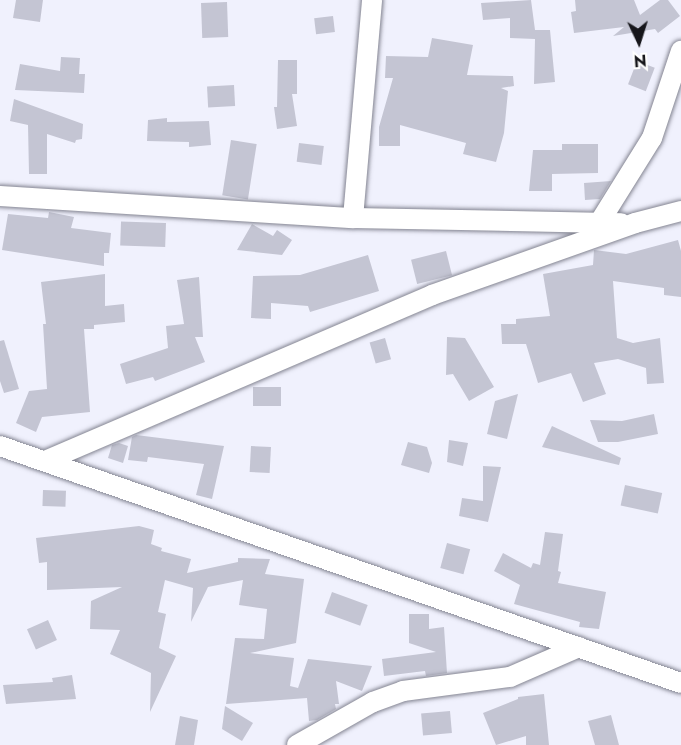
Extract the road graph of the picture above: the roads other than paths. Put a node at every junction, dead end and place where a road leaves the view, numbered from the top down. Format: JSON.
{"nodes":[{"id":1,"x":372,"y":0,"type":"edge"},
{"id":2,"x":681,"y":51,"type":"edge"},
{"id":3,"x":0,"y":196,"type":"edge"},
{"id":4,"x":681,"y":211,"type":"edge"},
{"id":5,"x":353,"y":218,"type":"junction"},
{"id":6,"x":599,"y":223,"type":"junction"},
{"id":7,"x":635,"y":223,"type":"junction"},
{"id":8,"x":0,"y":429,"type":"edge"},
{"id":9,"x":3,"y":447,"type":"edge"},
{"id":10,"x":45,"y":461,"type":"junction"},
{"id":11,"x":579,"y":647,"type":"junction"},
{"id":12,"x":681,"y":683,"type":"edge"},
{"id":13,"x":297,"y":745,"type":"edge"}],
"edges":[{"from":1,"to":5,"type":"street"},
{"from":2,"to":6,"type":"street"},
{"from":3,"to":5,"type":"street"},
{"from":4,"to":7,"type":"street"},
{"from":5,"to":6,"type":"street"},
{"from":6,"to":7,"type":"street"},
{"from":7,"to":10,"type":"street"},
{"from":8,"to":9,"type":"street"},
{"from":9,"to":10,"type":"street"},
{"from":10,"to":11,"type":"street"},
{"from":11,"to":12,"type":"street"},
{"from":11,"to":13,"type":"street"}]}
